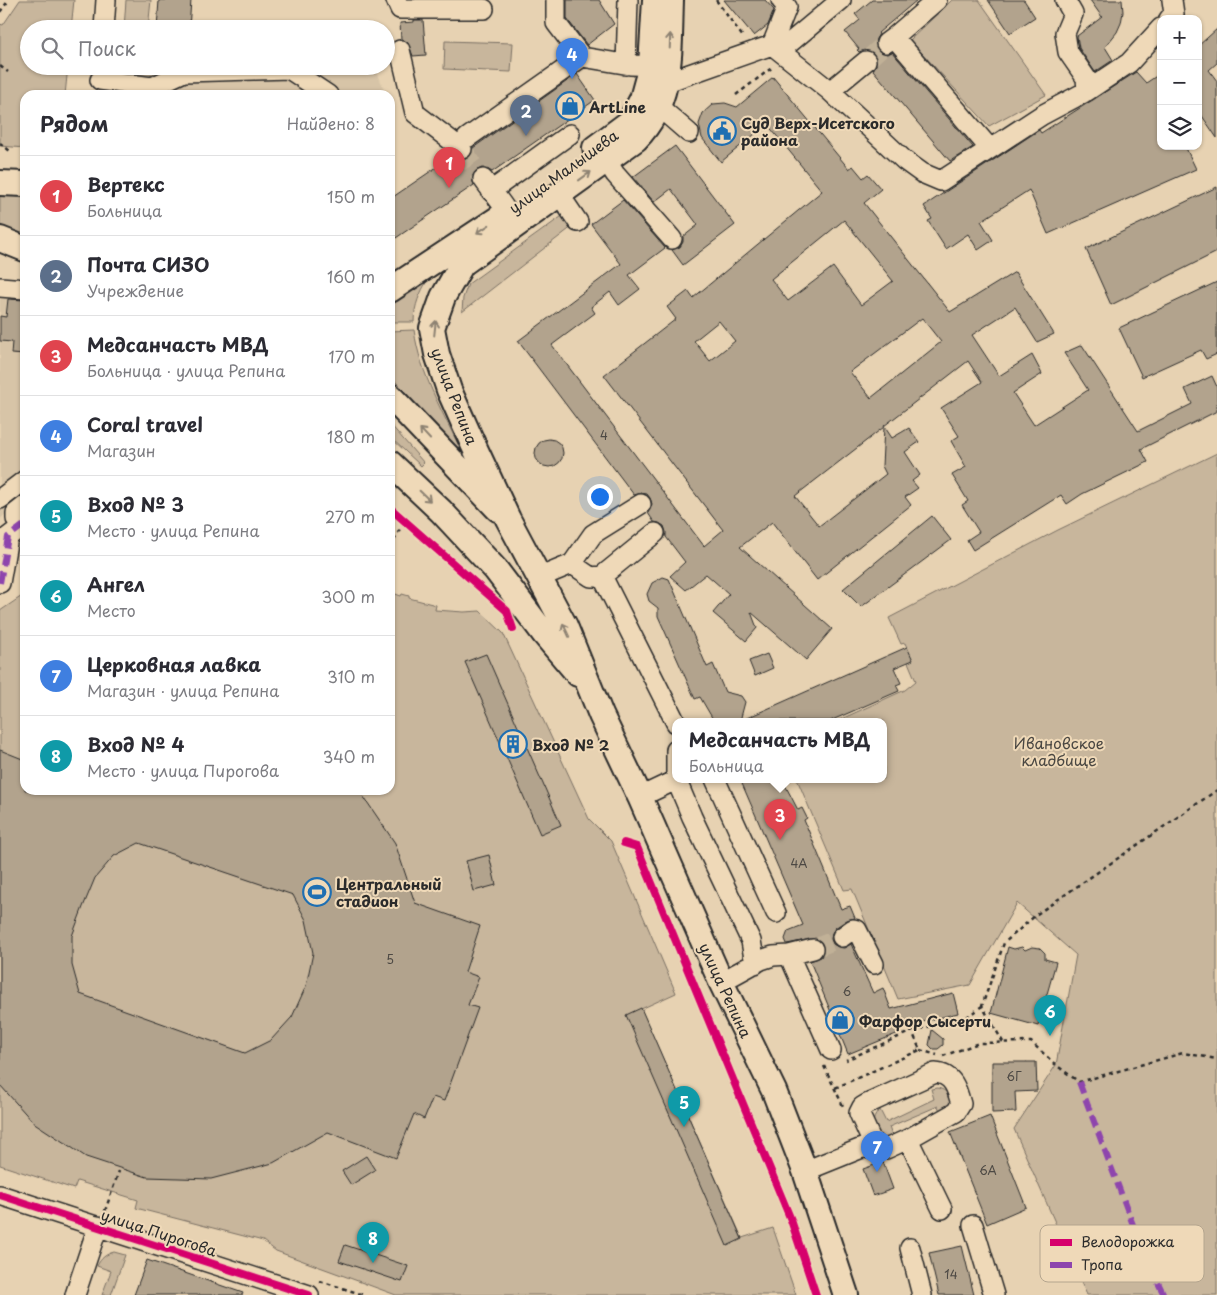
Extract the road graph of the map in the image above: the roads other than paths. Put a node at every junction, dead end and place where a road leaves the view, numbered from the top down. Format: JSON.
{"nodes":[{"id":1,"x":106,"y":0,"type":"edge"},
{"id":2,"x":396,"y":0,"type":"edge"},
{"id":3,"x":556,"y":0,"type":"edge"},
{"id":4,"x":628,"y":0,"type":"edge"},
{"id":5,"x":655,"y":0,"type":"edge"},
{"id":6,"x":671,"y":0,"type":"edge"},
{"id":7,"x":781,"y":0,"type":"edge"},
{"id":8,"x":841,"y":0,"type":"edge"},
{"id":9,"x":937,"y":0,"type":"edge"},
{"id":10,"x":1065,"y":0,"type":"edge"},
{"id":11,"x":1172,"y":0,"type":"edge"},
{"id":12,"x":484,"y":9,"type":"dead end"},
{"id":13,"x":1173,"y":15,"type":"edge"},
{"id":14,"x":105,"y":20,"type":"edge"},
{"id":15,"x":1157,"y":32,"type":"edge"},
{"id":16,"x":400,"y":50,"type":"dead end"},
{"id":17,"x":780,"y":51,"type":"junction"},
{"id":18,"x":582,"y":56,"type":"junction"},
{"id":19,"x":866,"y":61,"type":"tunnel mouth"},
{"id":20,"x":626,"y":65,"type":"junction"},
{"id":21,"x":177,"y":75,"type":"edge"},
{"id":22,"x":299,"y":75,"type":"edge"},
{"id":23,"x":100,"y":80,"type":"edge"},
{"id":24,"x":658,"y":82,"type":"junction"},
{"id":25,"x":321,"y":90,"type":"edge"},
{"id":26,"x":830,"y":91,"type":"junction"},
{"id":27,"x":1087,"y":91,"type":"junction"},
{"id":28,"x":570,"y":134,"type":"dead end"},
{"id":29,"x":689,"y":134,"type":"dead end"},
{"id":30,"x":985,"y":143,"type":"dead end"},
{"id":31,"x":602,"y":154,"type":"junction"},
{"id":32,"x":0,"y":183,"type":"edge"},
{"id":33,"x":20,"y":184,"type":"edge"},
{"id":34,"x":560,"y":194,"type":"junction"},
{"id":35,"x":578,"y":222,"type":"dead end"},
{"id":36,"x":505,"y":223,"type":"junction"},
{"id":37,"x":0,"y":239,"type":"edge"},
{"id":38,"x":672,"y":239,"type":"dead end"},
{"id":39,"x":20,"y":246,"type":"edge"},
{"id":40,"x":0,"y":287,"type":"edge"},
{"id":41,"x":395,"y":287,"type":"edge"},
{"id":42,"x":20,"y":289,"type":"edge"},
{"id":43,"x":395,"y":401,"type":"edge"},
{"id":44,"x":395,"y":467,"type":"edge"},
{"id":45,"x":20,"y":484,"type":"edge"},
{"id":46,"x":0,"y":499,"type":"edge"},
{"id":47,"x":641,"y":504,"type":"dead end"},
{"id":48,"x":20,"y":510,"type":"edge"},
{"id":49,"x":508,"y":519,"type":"junction"},
{"id":50,"x":20,"y":523,"type":"edge"},
{"id":51,"x":20,"y":530,"type":"edge"},
{"id":52,"x":655,"y":533,"type":"dead end"},
{"id":53,"x":572,"y":564,"type":"junction"},
{"id":54,"x":602,"y":576,"type":"junction"},
{"id":55,"x":538,"y":578,"type":"junction"},
{"id":56,"x":0,"y":583,"type":"edge"},
{"id":57,"x":592,"y":691,"type":"junction"},
{"id":58,"x":673,"y":718,"type":"edge"},
{"id":59,"x":672,"y":781,"type":"edge"},
{"id":60,"x":679,"y":783,"type":"edge"},
{"id":61,"x":716,"y":783,"type":"edge"},
{"id":62,"x":640,"y":797,"type":"junction"},
{"id":63,"x":776,"y":913,"type":"dead end"},
{"id":64,"x":842,"y":936,"type":"tunnel mouth"},
{"id":65,"x":813,"y":949,"type":"tunnel mouth"},
{"id":66,"x":789,"y":955,"type":"junction"},
{"id":67,"x":755,"y":964,"type":"junction"},
{"id":68,"x":874,"y":964,"type":"dead end"},
{"id":69,"x":721,"y":982,"type":"junction"},
{"id":70,"x":837,"y":1056,"type":"road end"},
{"id":71,"x":908,"y":1140,"type":"junction"},
{"id":72,"x":879,"y":1150,"type":"junction"},
{"id":73,"x":805,"y":1171,"type":"junction"},
{"id":74,"x":0,"y":1194,"type":"edge"},
{"id":75,"x":942,"y":1209,"type":"dead end"},
{"id":76,"x":101,"y":1218,"type":"junction"},
{"id":77,"x":972,"y":1225,"type":"dead end"},
{"id":78,"x":910,"y":1248,"type":"dead end"},
{"id":79,"x":75,"y":1295,"type":"edge"},
{"id":80,"x":309,"y":1295,"type":"edge"},
{"id":81,"x":846,"y":1295,"type":"edge"},
{"id":82,"x":922,"y":1295,"type":"edge"},
{"id":83,"x":994,"y":1295,"type":"edge"}],
"edges":[{"from":1,"to":14,"type":"street"},
{"from":2,"to":12,"type":"street"},
{"from":3,"to":18,"type":"street"},
{"from":4,"to":20,"type":"street"},
{"from":5,"to":24,"type":"main road","name":"улица Малышева"},
{"from":24,"to":6,"type":"main road","one_way":true},
{"from":7,"to":17,"type":"street"},
{"from":8,"to":17,"type":"street"},
{"from":9,"to":30,"type":"street"},
{"from":10,"to":27,"type":"street"},
{"from":11,"to":13,"type":"street"},
{"from":15,"to":27,"type":"street"},
{"from":16,"to":18,"type":"street"},
{"from":17,"to":24,"type":"street"},
{"from":17,"to":26,"type":"street"},
{"from":18,"to":20,"type":"street"},
{"from":19,"to":26,"type":"street"},
{"from":20,"to":24,"type":"street"},
{"from":21,"to":23,"type":"street"},
{"from":22,"to":25,"type":"street"},
{"from":24,"to":29,"type":"street"},
{"from":24,"to":31,"type":"main road","name":"улица Малышева"},
{"from":26,"to":27,"type":"street"},
{"from":28,"to":36,"type":"street"},
{"from":34,"to":31,"type":"main road","name":"улица Малышева","one_way":true},
{"from":31,"to":36,"type":"main road","name":"улица Малышева"},
{"from":31,"to":38,"type":"street"},
{"from":32,"to":33,"type":"main road"},
{"from":34,"to":35,"type":"street"},
{"from":34,"to":36,"type":"main road","name":"улица Малышева"},
{"from":36,"to":41,"type":"main road","name":"улица Малышева","one_way":true},
{"from":49,"to":36,"type":"main road","name":"улица Репина","one_way":true},
{"from":37,"to":39,"type":"main road"},
{"from":40,"to":42,"type":"street"},
{"from":49,"to":43,"type":"main road","name":"улица Репина","one_way":true},
{"from":44,"to":57,"type":"main road","name":"улица Репина","one_way":true},
{"from":45,"to":46,"type":"street"},
{"from":47,"to":53,"type":"street"},
{"from":48,"to":50,"type":"street"},
{"from":49,"to":55,"type":"main road","name":"улица Репина"},
{"from":51,"to":56,"type":"street"},
{"from":52,"to":54,"type":"street"},
{"from":53,"to":54,"type":"street"},
{"from":53,"to":55,"type":"street"},
{"from":54,"to":58,"type":"street"},
{"from":57,"to":55,"type":"main road","name":"улица Репина","one_way":true},
{"from":57,"to":62,"type":"main road","name":"улица Репина"},
{"from":59,"to":62,"type":"street"},
{"from":60,"to":67,"type":"street"},
{"from":61,"to":63,"type":"street"},
{"from":62,"to":69,"type":"main road","name":"улица Репина"},
{"from":64,"to":68,"type":"street"},
{"from":65,"to":66,"type":"street"},
{"from":66,"to":67,"type":"street"},
{"from":66,"to":70,"type":"street"},
{"from":67,"to":69,"type":"street"},
{"from":69,"to":73,"type":"main road","name":"улица Репина"},
{"from":71,"to":72,"type":"street"},
{"from":71,"to":72,"type":"street"},
{"from":71,"to":75,"type":"street"},
{"from":72,"to":73,"type":"street"},
{"from":73,"to":81,"type":"main road","name":"улица Репина"},
{"from":74,"to":76,"type":"street","name":"улица Пирогова"},
{"from":76,"to":79,"type":"street"},
{"from":76,"to":80,"type":"street","name":"улица Пирогова"},
{"from":77,"to":83,"type":"street"},
{"from":78,"to":82,"type":"street"}]}
